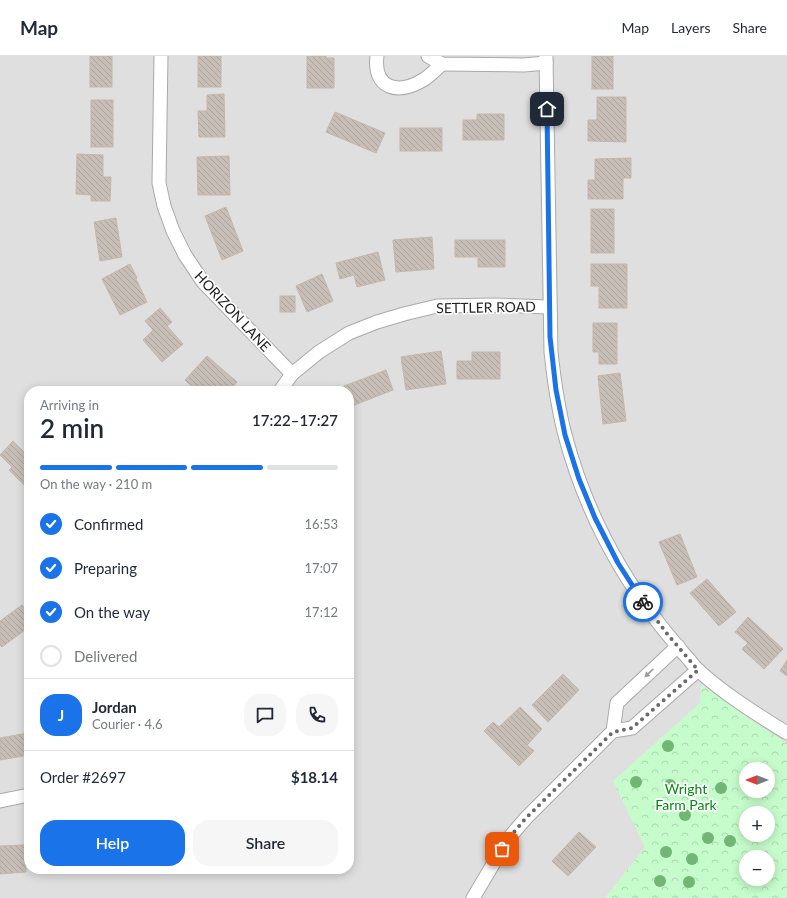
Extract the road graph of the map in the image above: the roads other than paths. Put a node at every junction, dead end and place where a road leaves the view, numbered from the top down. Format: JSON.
{"nodes":[{"id":1,"x":161,"y":56,"type":"edge"},
{"id":2,"x":376,"y":56,"type":"edge"},
{"id":3,"x":428,"y":56,"type":"edge"},
{"id":4,"x":546,"y":60,"type":"edge"},
{"id":5,"x":442,"y":64,"type":"junction"},
{"id":6,"x":549,"y":307,"type":"junction"},
{"id":7,"x":292,"y":374,"type":"junction"},
{"id":8,"x":284,"y":386,"type":"edge"},
{"id":9,"x":678,"y":646,"type":"junction"},
{"id":10,"x":698,"y":670,"type":"junction"},
{"id":11,"x":613,"y":732,"type":"junction"},
{"id":12,"x":787,"y":734,"type":"edge"},
{"id":13,"x":24,"y":796,"type":"edge"},
{"id":14,"x":0,"y":801,"type":"edge"},
{"id":15,"x":473,"y":898,"type":"edge"}],
"edges":[{"from":1,"to":7,"type":"street","name":"HORIZON LANE"},
{"from":2,"to":5,"type":"street"},
{"from":3,"to":5,"type":"street"},
{"from":4,"to":5,"type":"street"},
{"from":4,"to":6,"type":"street"},
{"from":6,"to":7,"type":"street","name":"SETTLER ROAD"},
{"from":6,"to":9,"type":"street"},
{"from":7,"to":8,"type":"street","name":"SETTLER ROAD"},
{"from":9,"to":10,"type":"street"},
{"from":9,"to":11,"type":"street","one_way":true},
{"from":10,"to":11,"type":"street"},
{"from":10,"to":12,"type":"street"},
{"from":11,"to":15,"type":"street"},
{"from":13,"to":14,"type":"street"}]}
